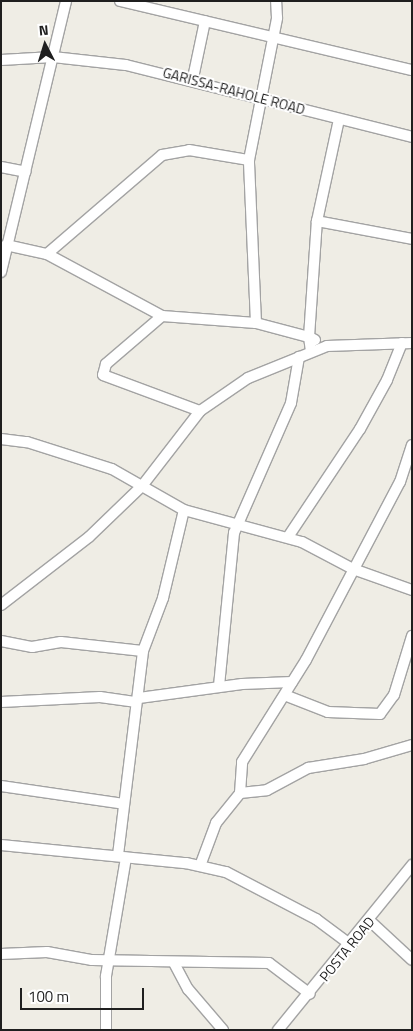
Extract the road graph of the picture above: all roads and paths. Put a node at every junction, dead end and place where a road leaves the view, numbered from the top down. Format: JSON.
{"nodes":[{"id":1,"x":66,"y":1,"type":"edge"},
{"id":2,"x":120,"y":1,"type":"edge"},
{"id":3,"x":276,"y":1,"type":"edge"},
{"id":4,"x":205,"y":21,"type":"junction"},
{"id":5,"x":273,"y":36,"type":"junction"},
{"id":6,"x":53,"y":57,"type":"junction"},
{"id":7,"x":1,"y":60,"type":"edge"},
{"id":8,"x":412,"y":70,"type":"edge"},
{"id":9,"x":193,"y":78,"type":"junction"},
{"id":10,"x":260,"y":97,"type":"junction"},
{"id":11,"x":339,"y":119,"type":"junction"},
{"id":12,"x":412,"y":137,"type":"edge"},
{"id":13,"x":249,"y":160,"type":"junction"},
{"id":14,"x":1,"y":167,"type":"edge"},
{"id":15,"x":26,"y":172,"type":"junction"},
{"id":16,"x":317,"y":221,"type":"junction"},
{"id":17,"x":412,"y":239,"type":"edge"},
{"id":18,"x":4,"y":251,"type":"edge"},
{"id":19,"x":47,"y":254,"type":"junction"},
{"id":20,"x":1,"y":272,"type":"edge"},
{"id":21,"x":162,"y":316,"type":"junction"},
{"id":22,"x":256,"y":323,"type":"junction"},
{"id":23,"x":309,"y":337,"type":"junction"},
{"id":24,"x":407,"y":343,"type":"edge"},
{"id":25,"x":327,"y":346,"type":"junction"},
{"id":26,"x":311,"y":351,"type":"junction"},
{"id":27,"x":299,"y":358,"type":"junction"},
{"id":28,"x":200,"y":411,"type":"junction"},
{"id":29,"x":1,"y":439,"type":"edge"},
{"id":30,"x":411,"y":448,"type":"edge"},
{"id":31,"x":142,"y":486,"type":"junction"},
{"id":32,"x":184,"y":510,"type":"junction"},
{"id":33,"x":240,"y":522,"type":"junction"},
{"id":34,"x":288,"y":537,"type":"junction"},
{"id":35,"x":353,"y":569,"type":"junction"},
{"id":36,"x":412,"y":590,"type":"edge"},
{"id":37,"x":1,"y":605,"type":"edge"},
{"id":38,"x":412,"y":636,"type":"edge"},
{"id":39,"x":1,"y":641,"type":"edge"},
{"id":40,"x":143,"y":651,"type":"junction"},
{"id":41,"x":292,"y":682,"type":"junction"},
{"id":42,"x":219,"y":686,"type":"junction"},
{"id":43,"x":287,"y":696,"type":"junction"},
{"id":44,"x":137,"y":700,"type":"junction"},
{"id":45,"x":1,"y":702,"type":"edge"},
{"id":46,"x":412,"y":745,"type":"edge"},
{"id":47,"x":1,"y":786,"type":"edge"},
{"id":48,"x":240,"y":793,"type":"junction"},
{"id":49,"x":124,"y":804,"type":"junction"},
{"id":50,"x":1,"y":845,"type":"edge"},
{"id":51,"x":122,"y":857,"type":"junction"},
{"id":52,"x":412,"y":865,"type":"edge"},
{"id":53,"x":200,"y":866,"type":"junction"},
{"id":54,"x":370,"y":921,"type":"junction"},
{"id":55,"x":351,"y":945,"type":"junction"},
{"id":56,"x":1,"y":954,"type":"edge"},
{"id":57,"x":108,"y":960,"type":"junction"},
{"id":58,"x":412,"y":960,"type":"edge"},
{"id":59,"x":174,"y":963,"type":"junction"},
{"id":60,"x":310,"y":994,"type":"junction"},
{"id":61,"x":106,"y":1030,"type":"edge"},
{"id":62,"x":223,"y":1030,"type":"edge"},
{"id":63,"x":278,"y":1030,"type":"edge"}],
"edges":[{"from":1,"to":6,"type":"street"},
{"from":2,"to":4,"type":"street"},
{"from":3,"to":5,"type":"street"},
{"from":4,"to":5,"type":"street"},
{"from":4,"to":9,"type":"street"},
{"from":5,"to":8,"type":"street"},
{"from":5,"to":10,"type":"street"},
{"from":6,"to":7,"type":"street","name":"GARISSA-RAHOLE ROAD"},
{"from":6,"to":9,"type":"street","name":"GARISSA-RAHOLE ROAD"},
{"from":6,"to":15,"type":"street"},
{"from":9,"to":10,"type":"street","name":"GARISSA-RAHOLE ROAD"},
{"from":10,"to":11,"type":"street","name":"GARISSA-RAHOLE ROAD"},
{"from":10,"to":13,"type":"street"},
{"from":11,"to":12,"type":"street","name":"GARISSA-RAHOLE ROAD"},
{"from":11,"to":16,"type":"street"},
{"from":13,"to":19,"type":"street"},
{"from":13,"to":22,"type":"street"},
{"from":14,"to":15,"type":"street"},
{"from":15,"to":18,"type":"street"},
{"from":16,"to":17,"type":"street"},
{"from":16,"to":23,"type":"street"},
{"from":18,"to":19,"type":"street"},
{"from":18,"to":20,"type":"street"},
{"from":19,"to":21,"type":"street"},
{"from":21,"to":22,"type":"street"},
{"from":21,"to":28,"type":"street"},
{"from":22,"to":23,"type":"street"},
{"from":23,"to":25,"type":"street"},
{"from":23,"to":26,"type":"street"},
{"from":24,"to":25,"type":"street"},
{"from":24,"to":34,"type":"street"},
{"from":25,"to":26,"type":"street"},
{"from":26,"to":27,"type":"street"},
{"from":27,"to":28,"type":"street"},
{"from":27,"to":33,"type":"street"},
{"from":28,"to":31,"type":"street"},
{"from":29,"to":31,"type":"street"},
{"from":30,"to":35,"type":"street"},
{"from":31,"to":32,"type":"street"},
{"from":31,"to":37,"type":"street"},
{"from":32,"to":33,"type":"street"},
{"from":32,"to":40,"type":"street"},
{"from":33,"to":34,"type":"street"},
{"from":33,"to":42,"type":"street"},
{"from":34,"to":35,"type":"street"},
{"from":35,"to":36,"type":"street"},
{"from":35,"to":41,"type":"street"},
{"from":38,"to":43,"type":"street"},
{"from":39,"to":40,"type":"street"},
{"from":40,"to":44,"type":"street"},
{"from":41,"to":42,"type":"street"},
{"from":41,"to":43,"type":"street"},
{"from":42,"to":44,"type":"street"},
{"from":43,"to":48,"type":"street"},
{"from":44,"to":45,"type":"street"},
{"from":44,"to":49,"type":"street"},
{"from":46,"to":48,"type":"street"},
{"from":47,"to":49,"type":"street"},
{"from":48,"to":53,"type":"street"},
{"from":49,"to":51,"type":"street"},
{"from":50,"to":51,"type":"street"},
{"from":51,"to":53,"type":"street"},
{"from":51,"to":57,"type":"street"},
{"from":52,"to":54,"type":"street","name":"POSTA ROAD"},
{"from":53,"to":55,"type":"street"},
{"from":54,"to":55,"type":"street","name":"POSTA ROAD"},
{"from":54,"to":58,"type":"street"},
{"from":55,"to":60,"type":"street","name":"POSTA ROAD"},
{"from":56,"to":57,"type":"street"},
{"from":57,"to":59,"type":"street"},
{"from":57,"to":61,"type":"street"},
{"from":59,"to":60,"type":"street"},
{"from":59,"to":62,"type":"street"},
{"from":60,"to":63,"type":"street","name":"POSTA ROAD"}]}
